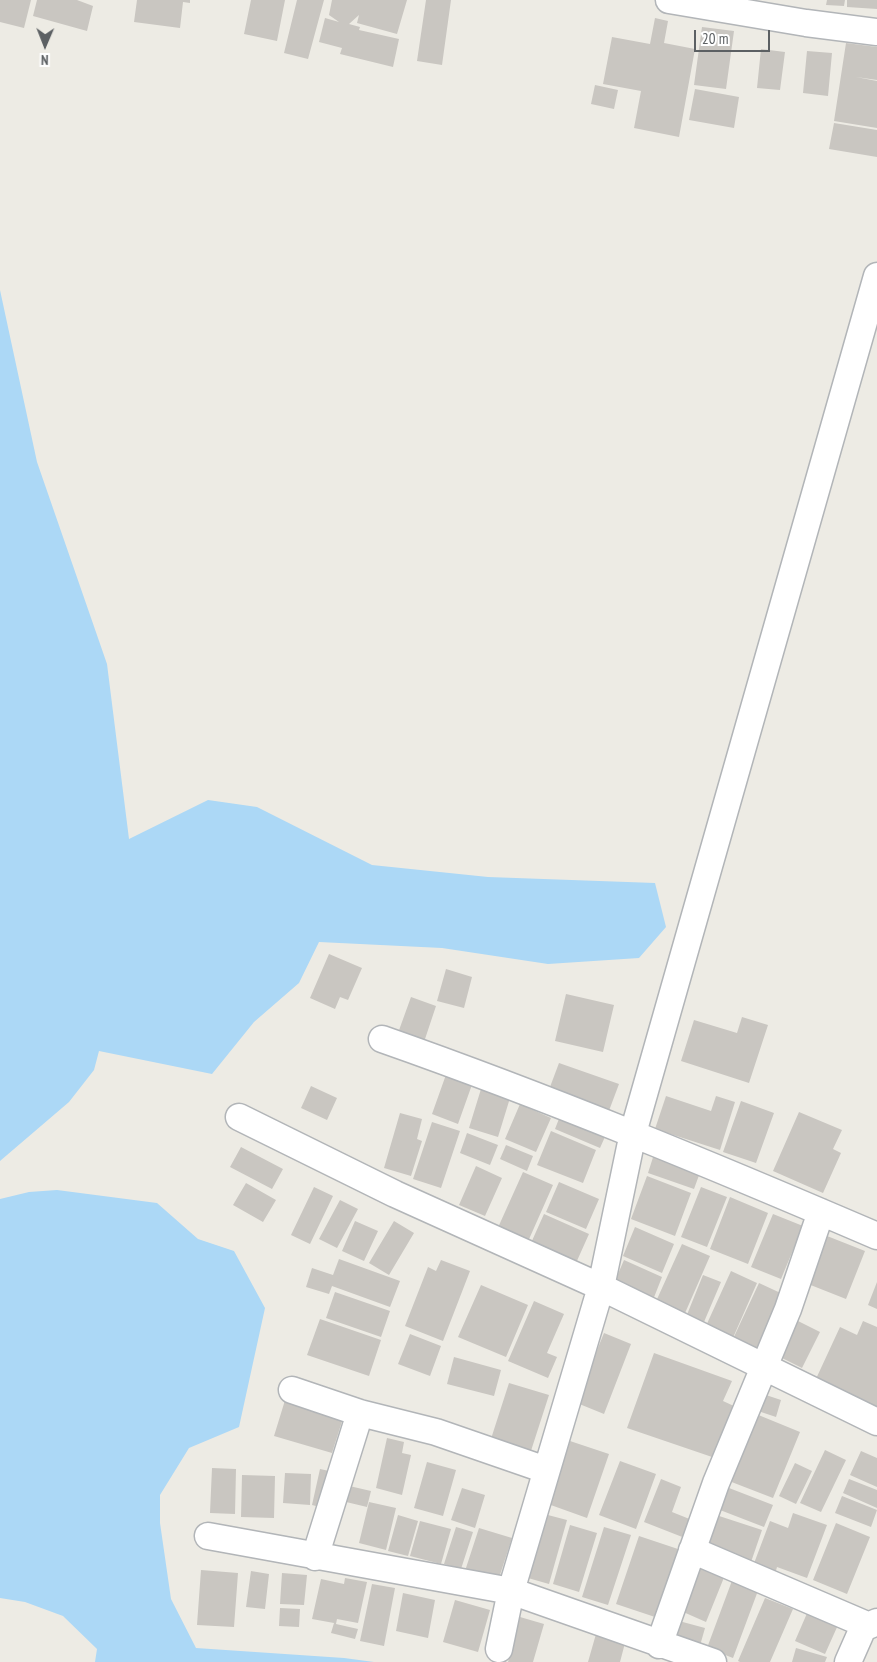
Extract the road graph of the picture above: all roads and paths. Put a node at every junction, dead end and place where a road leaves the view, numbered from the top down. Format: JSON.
{"nodes":[{"id":1,"x":668,"y":0,"type":"edge"},
{"id":2,"x":877,"y":32,"type":"edge"},
{"id":3,"x":877,"y":276,"type":"edge"},
{"id":4,"x":382,"y":1039,"type":"dead end"},
{"id":5,"x":239,"y":1117,"type":"dead end"},
{"id":6,"x":632,"y":1133,"type":"junction"},
{"id":7,"x":821,"y":1212,"type":"junction"},
{"id":8,"x":877,"y":1236,"type":"edge"},
{"id":9,"x":601,"y":1287,"type":"junction"},
{"id":10,"x":764,"y":1367,"type":"junction"},
{"id":11,"x":292,"y":1390,"type":"dead end"},
{"id":12,"x":360,"y":1413,"type":"junction"},
{"id":13,"x":877,"y":1422,"type":"edge"},
{"id":14,"x":546,"y":1470,"type":"junction"},
{"id":15,"x":208,"y":1536,"type":"dead end"},
{"id":16,"x":692,"y":1550,"type":"junction"},
{"id":17,"x":316,"y":1557,"type":"junction"},
{"id":18,"x":512,"y":1591,"type":"junction"},
{"id":19,"x":872,"y":1623,"type":"edge"},
{"id":20,"x":658,"y":1644,"type":"junction"},
{"id":21,"x":499,"y":1649,"type":"dead end"},
{"id":22,"x":713,"y":1662,"type":"edge"},
{"id":23,"x":848,"y":1662,"type":"edge"}],
"edges":[{"from":1,"to":2,"type":"street"},
{"from":3,"to":6,"type":"street"},
{"from":4,"to":6,"type":"street"},
{"from":5,"to":9,"type":"street"},
{"from":6,"to":7,"type":"street"},
{"from":6,"to":9,"type":"street"},
{"from":7,"to":8,"type":"street"},
{"from":7,"to":10,"type":"street"},
{"from":9,"to":10,"type":"street"},
{"from":9,"to":14,"type":"street"},
{"from":10,"to":13,"type":"street"},
{"from":10,"to":16,"type":"street"},
{"from":11,"to":12,"type":"street"},
{"from":12,"to":14,"type":"street"},
{"from":12,"to":17,"type":"street"},
{"from":14,"to":18,"type":"street"},
{"from":15,"to":17,"type":"street"},
{"from":16,"to":19,"type":"street"},
{"from":16,"to":20,"type":"street"},
{"from":17,"to":18,"type":"street"},
{"from":18,"to":20,"type":"street"},
{"from":18,"to":21,"type":"street"},
{"from":19,"to":23,"type":"street"},
{"from":20,"to":22,"type":"street"}]}
